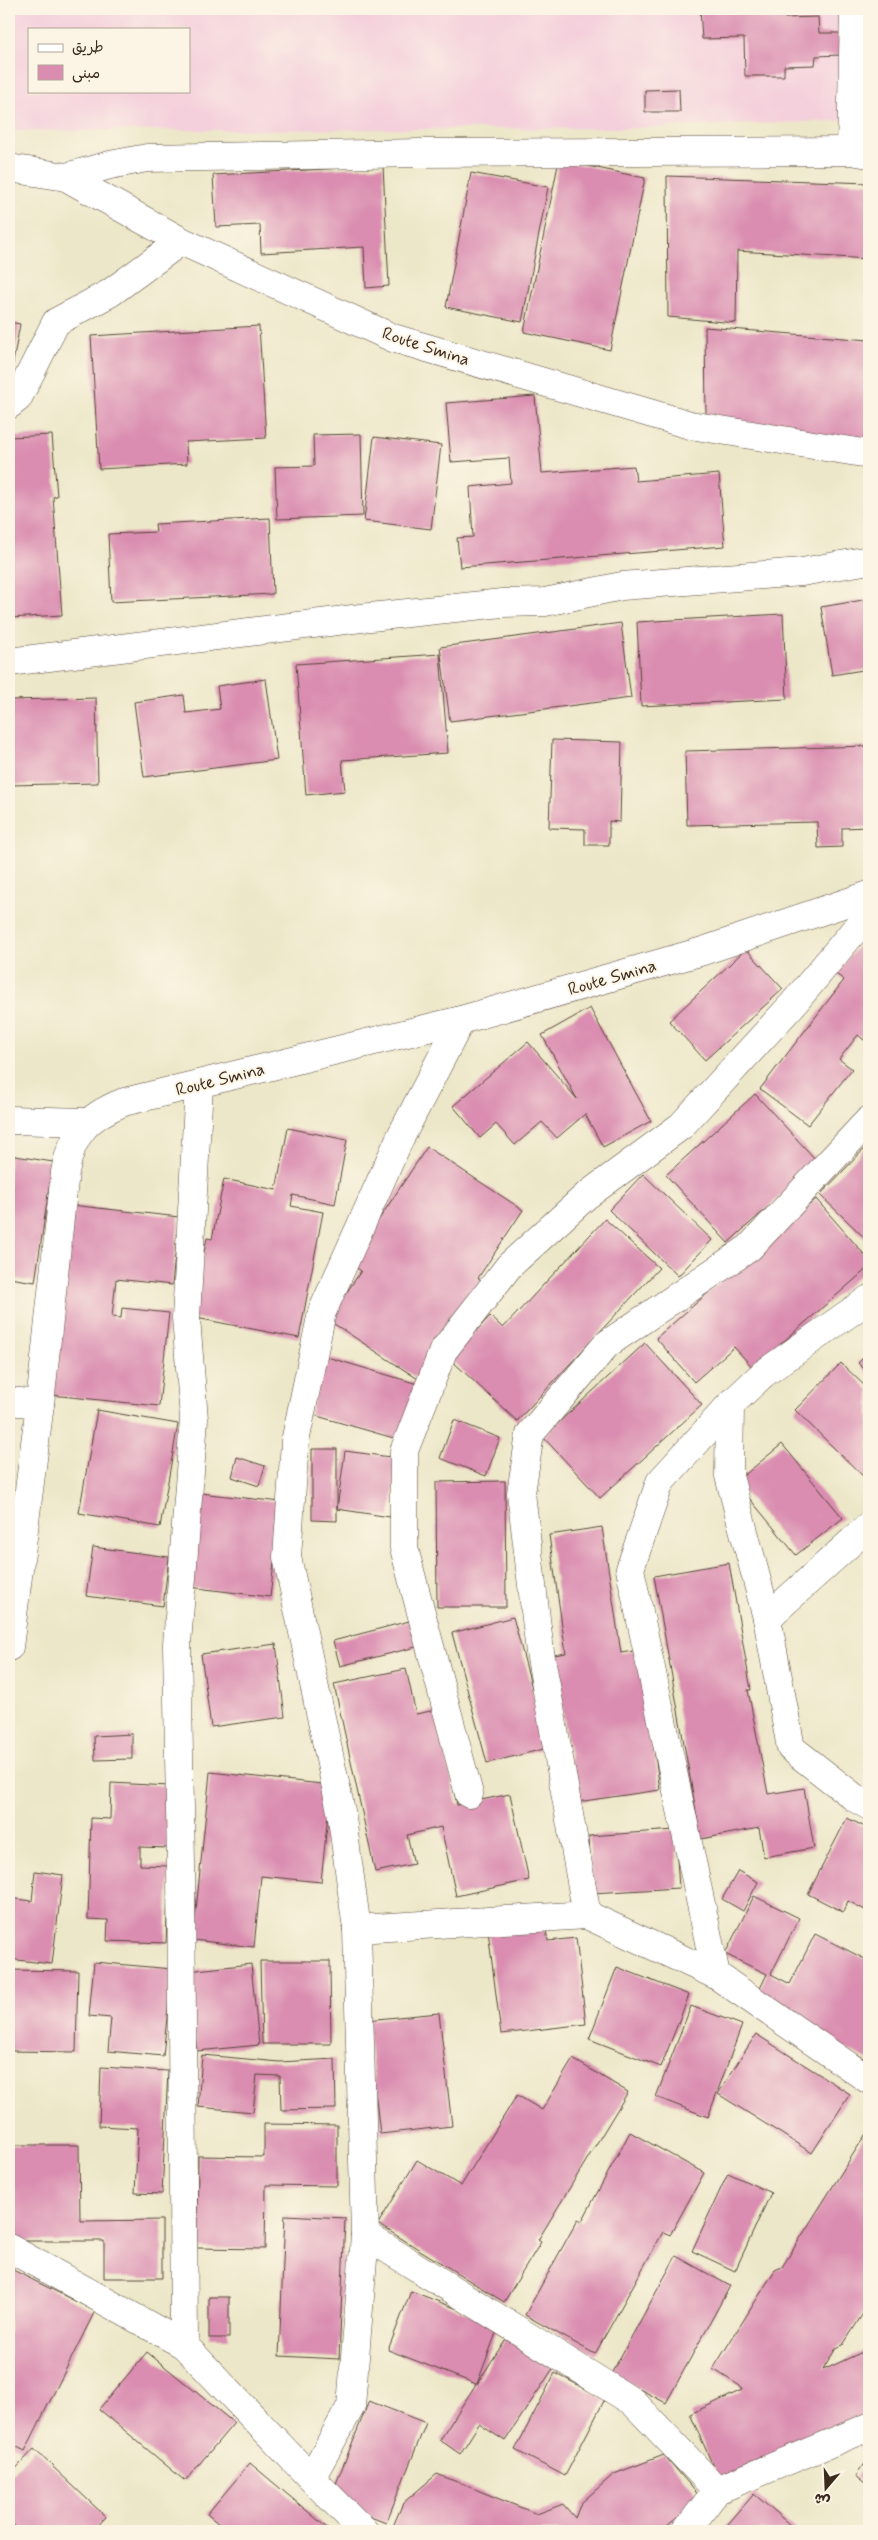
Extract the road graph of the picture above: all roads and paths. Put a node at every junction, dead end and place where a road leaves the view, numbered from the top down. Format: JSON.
{"nodes":[{"id":1,"x":854,"y":9,"type":"edge"},
{"id":2,"x":860,"y":153,"type":"edge"},
{"id":3,"x":9,"y":168,"type":"edge"},
{"id":4,"x":66,"y":177,"type":"junction"},
{"id":5,"x":181,"y":241,"type":"junction"},
{"id":6,"x":9,"y":405,"type":"edge"},
{"id":7,"x":869,"y":454,"type":"edge"},
{"id":8,"x":869,"y":560,"type":"edge"},
{"id":9,"x":9,"y":662,"type":"edge"},
{"id":10,"x":869,"y":895,"type":"edge"},
{"id":11,"x":869,"y":913,"type":"edge"},
{"id":12,"x":461,"y":1020,"type":"junction"},
{"id":13,"x":199,"y":1085,"type":"junction"},
{"id":14,"x":9,"y":1120,"type":"edge"},
{"id":15,"x":869,"y":1120,"type":"edge"},
{"id":16,"x":87,"y":1122,"type":"junction"},
{"id":17,"x":869,"y":1298,"type":"edge"},
{"id":18,"x":9,"y":1401,"type":"edge"},
{"id":19,"x":40,"y":1404,"type":"junction"},
{"id":20,"x":730,"y":1406,"type":"junction"},
{"id":21,"x":869,"y":1526,"type":"edge"},
{"id":22,"x":767,"y":1618,"type":"junction"},
{"id":23,"x":9,"y":1647,"type":"edge"},
{"id":24,"x":469,"y":1794,"type":"dead end"},
{"id":25,"x":869,"y":1806,"type":"edge"},
{"id":26,"x":587,"y":1915,"type":"junction"},
{"id":27,"x":357,"y":1929,"type":"junction"},
{"id":28,"x":716,"y":1975,"type":"junction"},
{"id":29,"x":869,"y":2080,"type":"edge"},
{"id":30,"x":365,"y":2235,"type":"junction"},
{"id":31,"x":9,"y":2248,"type":"edge"},
{"id":32,"x":184,"y":2344,"type":"junction"},
{"id":33,"x":869,"y":2427,"type":"edge"},
{"id":34,"x":311,"y":2478,"type":"junction"},
{"id":35,"x":717,"y":2490,"type":"junction"},
{"id":36,"x":364,"y":2531,"type":"edge"},
{"id":37,"x":686,"y":2531,"type":"edge"}],
"edges":[{"from":1,"to":2,"type":"street"},
{"from":2,"to":4,"type":"street"},
{"from":3,"to":4,"type":"street","name":"Route Smina"},
{"from":4,"to":5,"type":"street","name":"Route Smina"},
{"from":5,"to":6,"type":"street"},
{"from":5,"to":7,"type":"street","name":"Route Smina"},
{"from":8,"to":9,"type":"street"},
{"from":10,"to":12,"type":"street","name":"Route Smina"},
{"from":11,"to":24,"type":"street"},
{"from":12,"to":13,"type":"street","name":"Route Smina"},
{"from":12,"to":27,"type":"street"},
{"from":13,"to":16,"type":"street","name":"Route Smina"},
{"from":13,"to":32,"type":"street"},
{"from":14,"to":16,"type":"street"},
{"from":15,"to":26,"type":"street"},
{"from":16,"to":19,"type":"street","name":"Route Smina"},
{"from":17,"to":20,"type":"street"},
{"from":18,"to":19,"type":"street"},
{"from":19,"to":23,"type":"street","name":"Route Smina"},
{"from":20,"to":22,"type":"street"},
{"from":20,"to":28,"type":"street"},
{"from":21,"to":22,"type":"street"},
{"from":22,"to":25,"type":"street"},
{"from":26,"to":27,"type":"street"},
{"from":26,"to":28,"type":"street"},
{"from":27,"to":30,"type":"street"},
{"from":28,"to":29,"type":"street"},
{"from":30,"to":34,"type":"street"},
{"from":30,"to":35,"type":"street"},
{"from":31,"to":32,"type":"street"},
{"from":32,"to":34,"type":"street"},
{"from":33,"to":35,"type":"street"},
{"from":34,"to":36,"type":"street"},
{"from":35,"to":37,"type":"street"}]}
